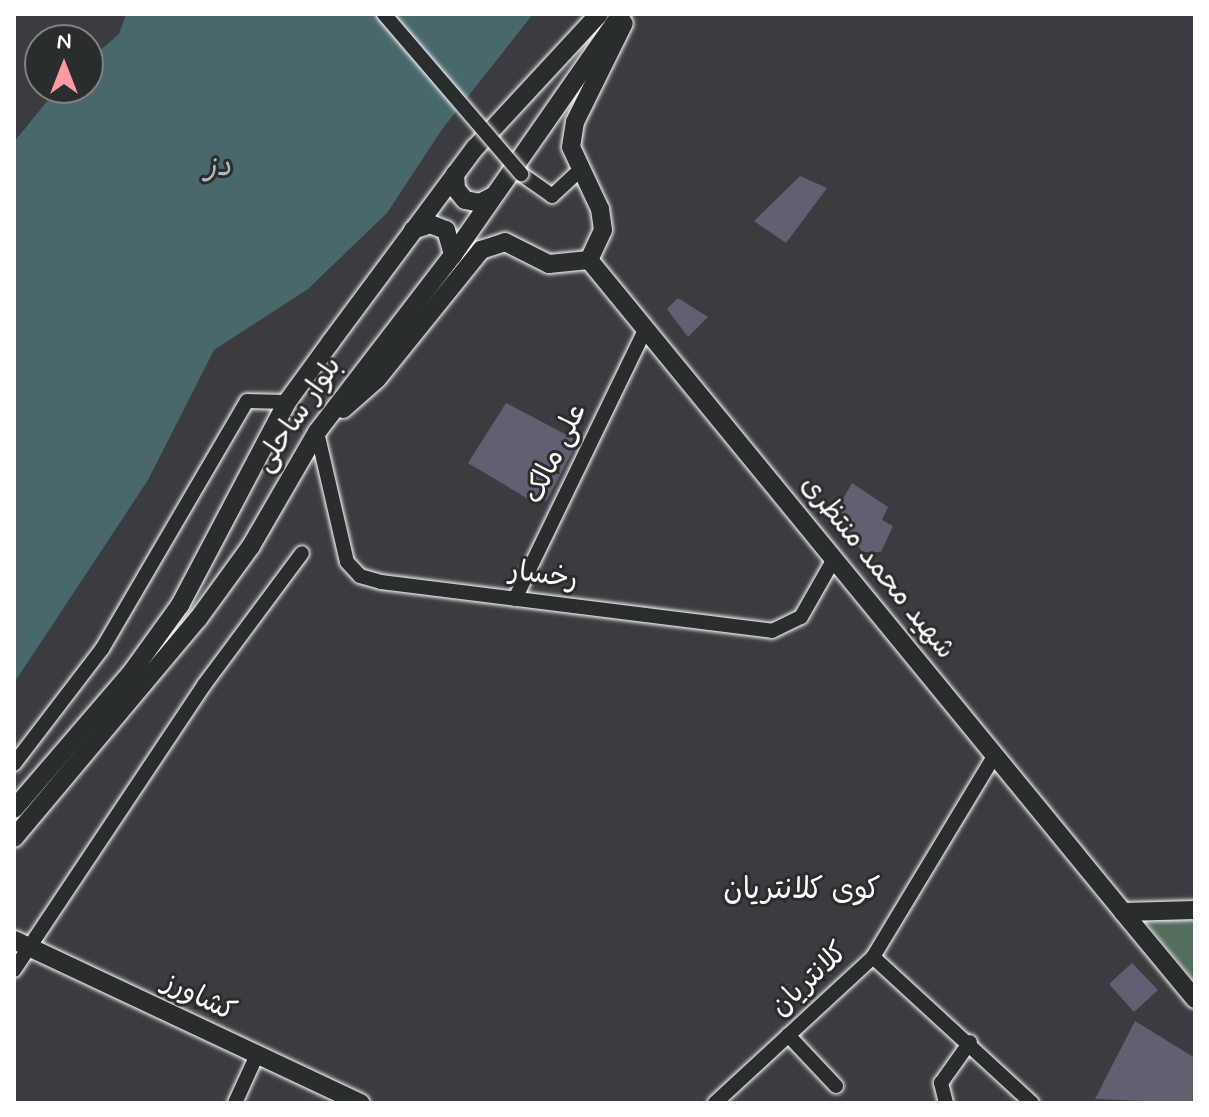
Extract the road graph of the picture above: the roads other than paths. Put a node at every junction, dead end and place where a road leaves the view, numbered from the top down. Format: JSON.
{"nodes":[{"id":1,"x":384,"y":14,"type":"edge"},
{"id":2,"x":599,"y":14,"type":"edge"},
{"id":3,"x":621,"y":14,"type":"edge"},
{"id":4,"x":629,"y":14,"type":"edge"},
{"id":5,"x":578,"y":172,"type":"junction"},
{"id":6,"x":455,"y":174,"type":"junction"},
{"id":7,"x":493,"y":196,"type":"junction"},
{"id":8,"x":413,"y":230,"type":"junction"},
{"id":9,"x":453,"y":255,"type":"junction"},
{"id":10,"x":589,"y":260,"type":"junction"},
{"id":11,"x":644,"y":332,"type":"junction"},
{"id":12,"x":287,"y":402,"type":"junction"},
{"id":13,"x":317,"y":432,"type":"junction"},
{"id":14,"x":223,"y":532,"type":"junction"},
{"id":15,"x":251,"y":546,"type":"junction"},
{"id":16,"x":302,"y":553,"type":"dead end"},
{"id":17,"x":834,"y":559,"type":"junction"},
{"id":18,"x":515,"y":599,"type":"junction"},
{"id":19,"x":995,"y":755,"type":"junction"},
{"id":20,"x":14,"y":764,"type":"edge"},
{"id":21,"x":14,"y":809,"type":"edge"},
{"id":22,"x":14,"y":838,"type":"edge"},
{"id":23,"x":1195,"y":910,"type":"edge"},
{"id":24,"x":1123,"y":912,"type":"junction"},
{"id":25,"x":22,"y":943,"type":"edge"},
{"id":26,"x":873,"y":957,"type":"junction"},
{"id":27,"x":14,"y":970,"type":"edge"},
{"id":28,"x":1195,"y":999,"type":"edge"},
{"id":29,"x":788,"y":1035,"type":"junction"},
{"id":30,"x":970,"y":1042,"type":"junction"},
{"id":31,"x":256,"y":1057,"type":"junction"},
{"id":32,"x":836,"y":1086,"type":"dead end"},
{"id":33,"x":235,"y":1103,"type":"edge"},
{"id":34,"x":361,"y":1103,"type":"edge"},
{"id":35,"x":715,"y":1103,"type":"edge"},
{"id":36,"x":946,"y":1103,"type":"edge"},
{"id":37,"x":1032,"y":1103,"type":"edge"}],
"edges":[{"from":1,"to":5,"type":"street","bridge":true},
{"from":2,"to":6,"type":"main road","name":"بلوار ساحلی"},
{"from":3,"to":7,"type":"main road","name":"بلوار ساحلی"},
{"from":4,"to":5,"type":"main road"},
{"from":5,"to":10,"type":"main road"},
{"from":6,"to":7,"type":"main road"},
{"from":6,"to":8,"type":"main road","name":"بلوار ساحلی"},
{"from":7,"to":9,"type":"main road","name":"بلوار ساحلی"},
{"from":8,"to":9,"type":"main road"},
{"from":8,"to":12,"type":"main road","name":"بلوار ساحلی"},
{"from":9,"to":13,"type":"main road","name":"بلوار ساحلی"},
{"from":10,"to":11,"type":"main road","name":"شهید محمد منتظری"},
{"from":10,"to":13,"type":"main road"},
{"from":11,"to":17,"type":"main road","name":"شهید محمد منتظری"},
{"from":11,"to":18,"type":"street","name":"علی مالک"},
{"from":12,"to":14,"type":"main road","name":"بلوار ساحلی"},
{"from":12,"to":20,"type":"street"},
{"from":13,"to":15,"type":"main road","name":"بلوار ساحلی"},
{"from":13,"to":18,"type":"street","name":"رخسار"},
{"from":14,"to":15,"type":"main road"},
{"from":14,"to":21,"type":"main road","name":"بلوار ساحلی"},
{"from":15,"to":22,"type":"main road","name":"بلوار ساحلی"},
{"from":16,"to":25,"type":"street"},
{"from":17,"to":18,"type":"street","name":"رخسار"},
{"from":17,"to":19,"type":"main road","name":"شهید محمد منتظری"},
{"from":19,"to":24,"type":"main road","name":"شهید محمد منتظری"},
{"from":19,"to":26,"type":"street","name":"کلانتریان"},
{"from":23,"to":24,"type":"main road"},
{"from":24,"to":28,"type":"main road","name":"شهید محمد منتظری"},
{"from":25,"to":27,"type":"street"},
{"from":25,"to":31,"type":"main road","name":"کشاورز"},
{"from":26,"to":29,"type":"street","name":"کلانتریان"},
{"from":26,"to":30,"type":"street"},
{"from":29,"to":32,"type":"street"},
{"from":29,"to":35,"type":"street","name":"کلانتریان"},
{"from":30,"to":36,"type":"street"},
{"from":30,"to":37,"type":"street"},
{"from":31,"to":33,"type":"street"},
{"from":31,"to":34,"type":"main road","name":"کشاورز"}]}
